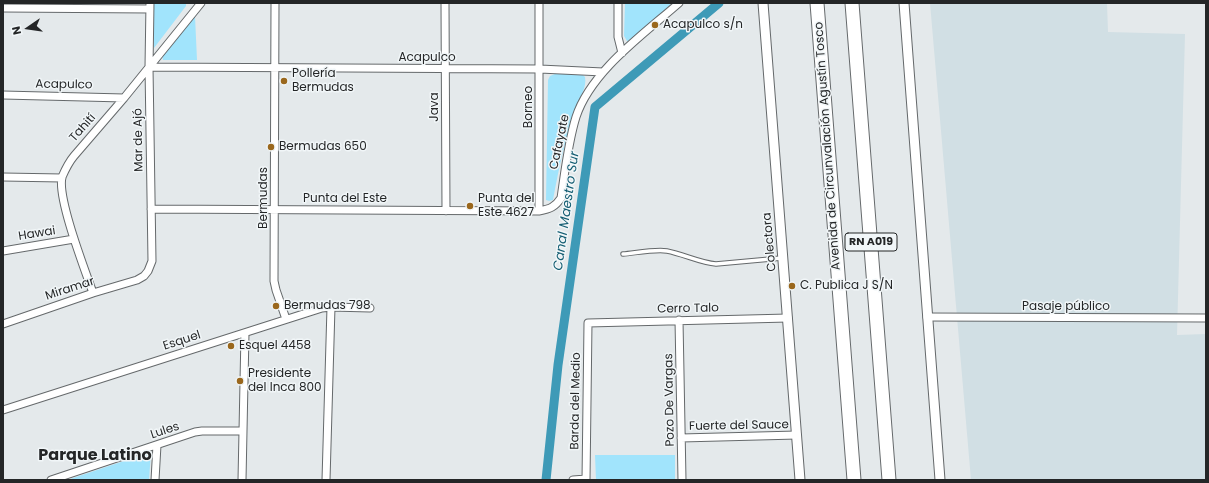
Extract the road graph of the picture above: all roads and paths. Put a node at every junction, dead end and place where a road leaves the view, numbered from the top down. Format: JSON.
{"nodes":[{"id":1,"x":201,"y":3,"type":"edge"},
{"id":2,"x":276,"y":3,"type":"edge"},
{"id":3,"x":445,"y":3,"type":"edge"},
{"id":4,"x":540,"y":3,"type":"edge"},
{"id":5,"x":618,"y":3,"type":"edge"},
{"id":6,"x":679,"y":3,"type":"edge"},
{"id":7,"x":762,"y":3,"type":"edge"},
{"id":8,"x":817,"y":3,"type":"edge"},
{"id":9,"x":852,"y":3,"type":"edge"},
{"id":10,"x":904,"y":3,"type":"edge"},
{"id":11,"x":150,"y":6,"type":"edge"},
{"id":12,"x":3,"y":8,"type":"edge"},
{"id":13,"x":622,"y":53,"type":"junction"},
{"id":14,"x":149,"y":67,"type":"junction"},
{"id":15,"x":275,"y":68,"type":"junction"},
{"id":16,"x":445,"y":69,"type":"junction"},
{"id":17,"x":540,"y":69,"type":"junction"},
{"id":18,"x":603,"y":72,"type":"junction"},
{"id":19,"x":3,"y":95,"type":"edge"},
{"id":20,"x":124,"y":98,"type":"junction"},
{"id":21,"x":3,"y":177,"type":"edge"},
{"id":22,"x":62,"y":178,"type":"junction"},
{"id":23,"x":151,"y":209,"type":"junction"},
{"id":24,"x":275,"y":210,"type":"junction"},
{"id":25,"x":446,"y":210,"type":"junction"},
{"id":26,"x":540,"y":210,"type":"junction"},
{"id":27,"x":74,"y":239,"type":"junction"},
{"id":28,"x":3,"y":251,"type":"edge"},
{"id":29,"x":623,"y":254,"type":"dead end"},
{"id":30,"x":783,"y":258,"type":"junction"},
{"id":31,"x":144,"y":276,"type":"joint"},
{"id":32,"x":93,"y":293,"type":"junction"},
{"id":33,"x":331,"y":307,"type":"junction"},
{"id":34,"x":370,"y":308,"type":"dead end"},
{"id":35,"x":927,"y":317,"type":"junction"},
{"id":36,"x":788,"y":318,"type":"junction"},
{"id":37,"x":1206,"y":318,"type":"edge"},
{"id":38,"x":286,"y":319,"type":"junction"},
{"id":39,"x":679,"y":320,"type":"junction"},
{"id":40,"x":588,"y":323,"type":"joint"},
{"id":41,"x":3,"y":324,"type":"edge"},
{"id":42,"x":245,"y":333,"type":"junction"},
{"id":43,"x":3,"y":410,"type":"edge"},
{"id":44,"x":243,"y":431,"type":"junction"},
{"id":45,"x":797,"y":436,"type":"junction"},
{"id":46,"x":681,"y":438,"type":"junction"},
{"id":47,"x":157,"y":445,"type":"junction"},
{"id":48,"x":51,"y":480,"type":"edge"},
{"id":49,"x":155,"y":480,"type":"edge"},
{"id":50,"x":242,"y":480,"type":"edge"},
{"id":51,"x":326,"y":480,"type":"edge"},
{"id":52,"x":573,"y":480,"type":"edge"},
{"id":53,"x":586,"y":480,"type":"edge"},
{"id":54,"x":682,"y":480,"type":"edge"},
{"id":55,"x":800,"y":480,"type":"edge"},
{"id":56,"x":854,"y":480,"type":"edge"},
{"id":57,"x":889,"y":480,"type":"edge"},
{"id":58,"x":940,"y":480,"type":"edge"}],
"edges":[{"from":1,"to":14,"type":"street","name":"Tahití"},
{"from":2,"to":15,"type":"street","name":"Bermudas"},
{"from":3,"to":16,"type":"street","name":"Java"},
{"from":4,"to":17,"type":"street","name":"Borneo"},
{"from":5,"to":13,"type":"street"},
{"from":6,"to":13,"type":"street"},
{"from":7,"to":30,"type":"street","name":"Colectora"},
{"from":8,"to":56,"type":"highway","name":"Avenida de Circunvalación Agustín Tosco","number":"RN A019"},
{"from":9,"to":57,"type":"highway","number":"RN A019"},
{"from":10,"to":35,"type":"street"},
{"from":11,"to":12,"type":"street"},
{"from":11,"to":14,"type":"street","name":"Mar de Ajó"},
{"from":13,"to":18,"type":"street"},
{"from":14,"to":15,"type":"street","name":"Acapulco"},
{"from":14,"to":20,"type":"street","name":"Tahití"},
{"from":14,"to":23,"type":"street","name":"Mar de Ajó"},
{"from":15,"to":16,"type":"street","name":"Acapulco"},
{"from":15,"to":24,"type":"street","name":"Bermudas"},
{"from":16,"to":17,"type":"street","name":"Acapulco"},
{"from":16,"to":25,"type":"street","name":"Java"},
{"from":17,"to":18,"type":"street","name":"Acapulco"},
{"from":17,"to":26,"type":"street","name":"Borneo"},
{"from":18,"to":26,"type":"street","name":"Cafayate"},
{"from":19,"to":20,"type":"street","name":"Acapulco"},
{"from":20,"to":22,"type":"street","name":"Tahití"},
{"from":21,"to":22,"type":"street"},
{"from":22,"to":27,"type":"street"},
{"from":23,"to":24,"type":"street","name":"Punta del Este"},
{"from":23,"to":31,"type":"street","name":"Mar de Ajó"},
{"from":24,"to":25,"type":"street","name":"Punta del Este"},
{"from":24,"to":38,"type":"street","name":"Bermudas"},
{"from":25,"to":26,"type":"street","name":"Punta del Este"},
{"from":27,"to":28,"type":"street","name":"Hawai"},
{"from":27,"to":32,"type":"street"},
{"from":29,"to":30,"type":"lane"},
{"from":30,"to":36,"type":"street","name":"Colectora"},
{"from":31,"to":32,"type":"street","name":"Miramar"},
{"from":32,"to":41,"type":"street","name":"Miramar"},
{"from":33,"to":34,"type":"street","name":"Esquel"},
{"from":33,"to":38,"type":"street","name":"Esquel"},
{"from":33,"to":51,"type":"street"},
{"from":35,"to":37,"type":"street","name":"Pasaje público"},
{"from":35,"to":58,"type":"street"},
{"from":36,"to":39,"type":"street","name":"Cerro Talo"},
{"from":36,"to":45,"type":"street","name":"Colectora"},
{"from":38,"to":42,"type":"street","name":"Esquel"},
{"from":39,"to":40,"type":"street","name":"Cerro Talo"},
{"from":39,"to":46,"type":"street","name":"Pozo De Vargas"},
{"from":40,"to":53,"type":"street","name":"Barda del Medio"},
{"from":42,"to":43,"type":"street","name":"Esquel"},
{"from":42,"to":44,"type":"street"},
{"from":44,"to":47,"type":"street","name":"Lules"},
{"from":44,"to":50,"type":"street"},
{"from":45,"to":46,"type":"street","name":"Fuerte del Sauce"},
{"from":45,"to":55,"type":"street","name":"Colectora"},
{"from":46,"to":54,"type":"street","name":"Pozo De Vargas"},
{"from":47,"to":48,"type":"street","name":"Lules"},
{"from":47,"to":49,"type":"street"},
{"from":52,"to":53,"type":"street"}]}
